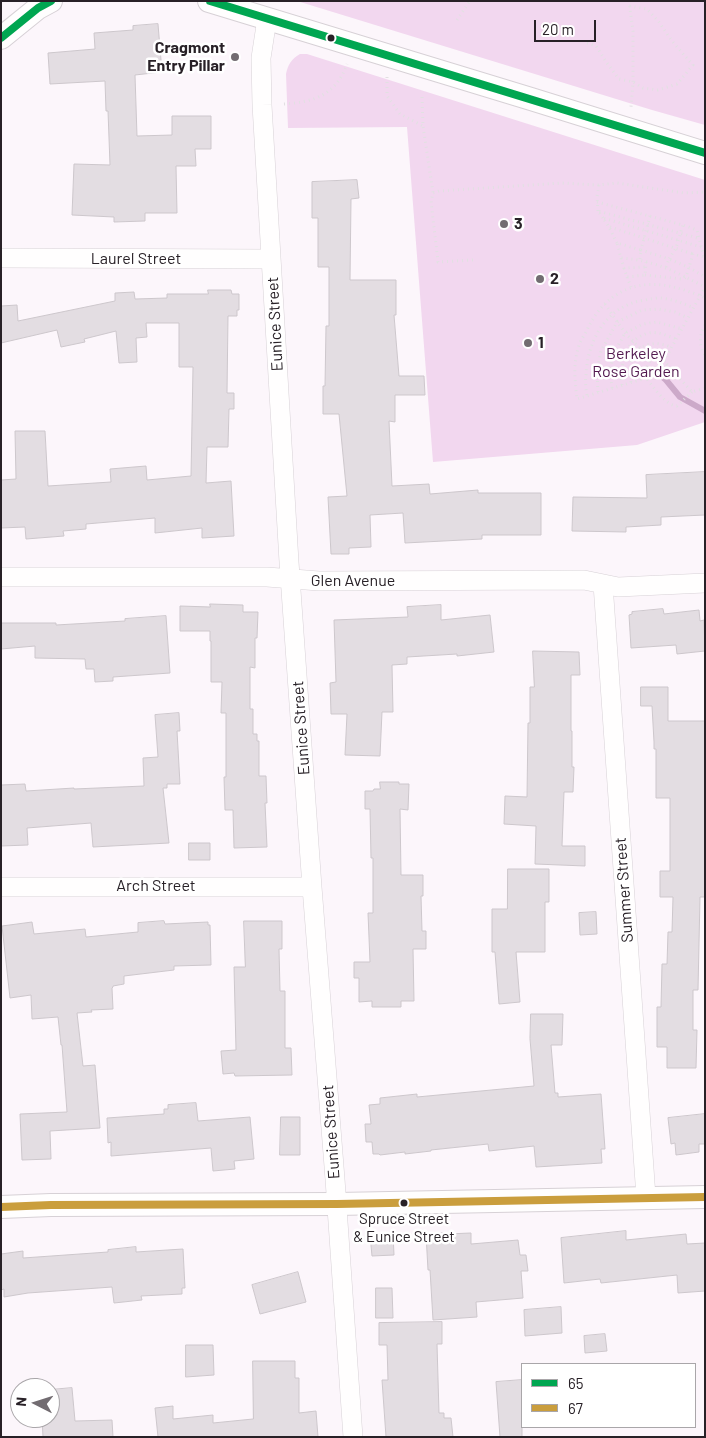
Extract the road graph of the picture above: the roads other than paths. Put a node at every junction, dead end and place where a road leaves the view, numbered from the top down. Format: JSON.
{"nodes":[{"id":1,"x":51,"y":1,"type":"edge"},
{"id":2,"x":209,"y":1,"type":"edge"},
{"id":3,"x":267,"y":19,"type":"junction"},
{"id":4,"x":1,"y":38,"type":"edge"},
{"id":5,"x":705,"y":154,"type":"edge"},
{"id":6,"x":1,"y":258,"type":"edge"},
{"id":7,"x":271,"y":259,"type":"junction"},
{"id":8,"x":1,"y":577,"type":"edge"},
{"id":9,"x":291,"y":580,"type":"junction"},
{"id":10,"x":705,"y":583,"type":"edge"},
{"id":11,"x":603,"y":584,"type":"junction"},
{"id":12,"x":1,"y":887,"type":"edge"},
{"id":13,"x":312,"y":887,"type":"junction"},
{"id":14,"x":646,"y":1197,"type":"junction"},
{"id":15,"x":705,"y":1197,"type":"edge"},
{"id":16,"x":337,"y":1204,"type":"junction"},
{"id":17,"x":1,"y":1207,"type":"edge"},
{"id":18,"x":353,"y":1437,"type":"edge"}],
"edges":[{"from":1,"to":4,"type":"street"},
{"from":2,"to":3,"type":"street"},
{"from":3,"to":5,"type":"street"},
{"from":3,"to":7,"type":"street","name":"Eunice Street"},
{"from":6,"to":7,"type":"street","name":"Laurel Street"},
{"from":7,"to":9,"type":"street","name":"Eunice Street"},
{"from":8,"to":9,"type":"street","name":"Glen Avenue"},
{"from":9,"to":11,"type":"street","name":"Glen Avenue"},
{"from":9,"to":13,"type":"street","name":"Eunice Street"},
{"from":10,"to":11,"type":"street","name":"Glen Avenue"},
{"from":11,"to":14,"type":"street","name":"Summer Street"},
{"from":12,"to":13,"type":"street","name":"Arch Street"},
{"from":13,"to":16,"type":"street","name":"Eunice Street"},
{"from":14,"to":15,"type":"street"},
{"from":14,"to":16,"type":"street"},
{"from":16,"to":17,"type":"street"},
{"from":16,"to":18,"type":"street","name":"Eunice Street"}]}
